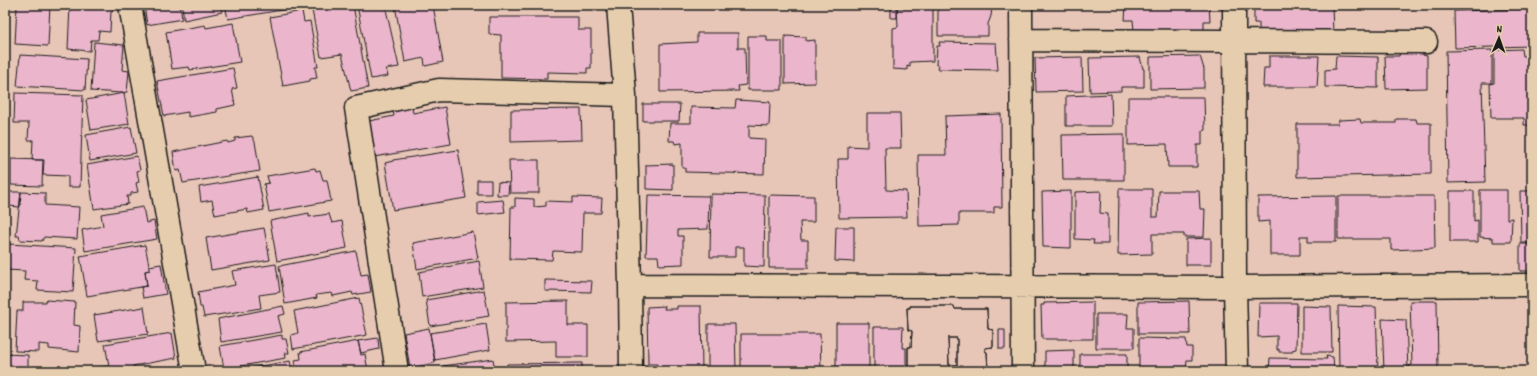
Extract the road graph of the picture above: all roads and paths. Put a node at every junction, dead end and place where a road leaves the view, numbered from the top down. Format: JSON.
{"nodes":[{"id":1,"x":130,"y":5,"type":"edge"},
{"id":2,"x":618,"y":5,"type":"edge"},
{"id":3,"x":1021,"y":5,"type":"edge"},
{"id":4,"x":1234,"y":5,"type":"edge"},
{"id":5,"x":1021,"y":40,"type":"junction"},
{"id":6,"x":1234,"y":42,"type":"junction"},
{"id":7,"x":1426,"y":42,"type":"dead end"},
{"id":8,"x":625,"y":95,"type":"junction"},
{"id":9,"x":1532,"y":284,"type":"edge"},
{"id":10,"x":630,"y":286,"type":"junction"},
{"id":11,"x":1235,"y":287,"type":"junction"},
{"id":12,"x":1022,"y":288,"type":"junction"},
{"id":13,"x":194,"y":371,"type":"edge"},
{"id":14,"x":397,"y":371,"type":"edge"},
{"id":15,"x":631,"y":371,"type":"edge"},
{"id":16,"x":1023,"y":371,"type":"edge"},
{"id":17,"x":1237,"y":371,"type":"edge"}],
"edges":[{"from":1,"to":13,"type":"street"},
{"from":2,"to":8,"type":"street"},
{"from":3,"to":5,"type":"street"},
{"from":4,"to":6,"type":"street"},
{"from":5,"to":6,"type":"street"},
{"from":5,"to":12,"type":"street"},
{"from":6,"to":7,"type":"street"},
{"from":6,"to":11,"type":"street"},
{"from":8,"to":10,"type":"street"},
{"from":8,"to":14,"type":"street"},
{"from":9,"to":11,"type":"street"},
{"from":10,"to":12,"type":"street"},
{"from":10,"to":15,"type":"street"},
{"from":11,"to":12,"type":"street"},
{"from":11,"to":17,"type":"street"},
{"from":12,"to":16,"type":"street"}]}
